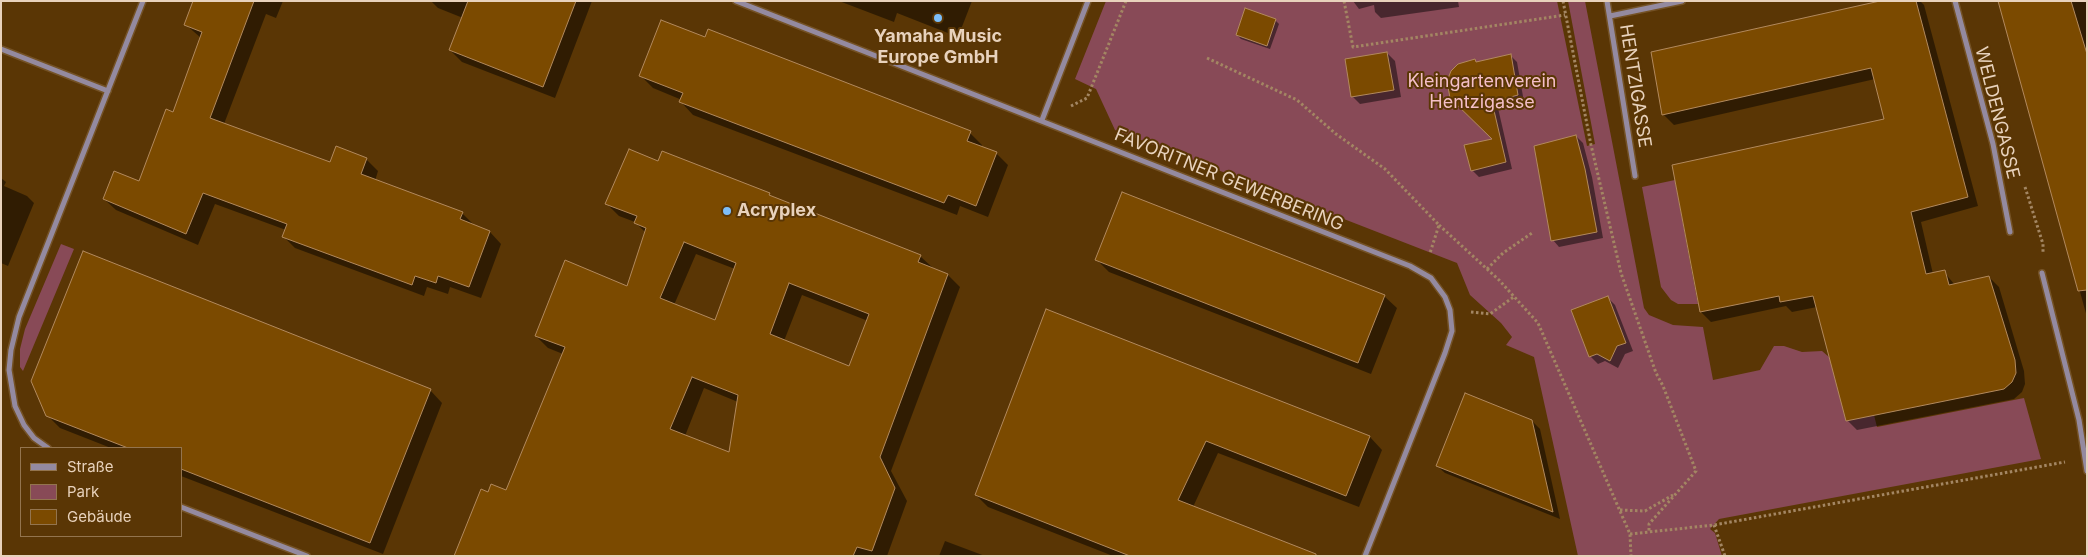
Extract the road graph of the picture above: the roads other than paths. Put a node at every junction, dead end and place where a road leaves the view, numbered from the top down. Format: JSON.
{"nodes":[{"id":1,"x":143,"y":1,"type":"edge"},
{"id":2,"x":736,"y":1,"type":"edge"},
{"id":3,"x":1088,"y":1,"type":"edge"},
{"id":4,"x":1607,"y":1,"type":"edge"},
{"id":5,"x":1682,"y":1,"type":"edge"},
{"id":6,"x":1955,"y":1,"type":"edge"},
{"id":7,"x":1610,"y":16,"type":"junction"},
{"id":8,"x":1,"y":49,"type":"edge"},
{"id":9,"x":108,"y":91,"type":"junction"},
{"id":10,"x":1042,"y":120,"type":"junction"},
{"id":11,"x":1635,"y":176,"type":"dead end"},
{"id":12,"x":2010,"y":232,"type":"dead end"},
{"id":13,"x":2042,"y":273,"type":"dead end"},
{"id":14,"x":2087,"y":418,"type":"edge"},
{"id":15,"x":2079,"y":420,"type":"junction"},
{"id":16,"x":47,"y":447,"type":"edge"},
{"id":17,"x":2087,"y":471,"type":"edge"},
{"id":18,"x":182,"y":507,"type":"edge"},
{"id":19,"x":307,"y":556,"type":"edge"},
{"id":20,"x":1366,"y":556,"type":"edge"}],
"edges":[{"from":1,"to":9,"type":"street"},
{"from":2,"to":10,"type":"street","name":"FAVORITNER GEWERBERING"},
{"from":3,"to":10,"type":"street"},
{"from":4,"to":7,"type":"street","name":"HENTZIGASSE"},
{"from":5,"to":7,"type":"street"},
{"from":6,"to":12,"type":"street","name":"WELDENGASSE"},
{"from":7,"to":11,"type":"street","name":"HENTZIGASSE"},
{"from":8,"to":9,"type":"street"},
{"from":9,"to":16,"type":"street"},
{"from":10,"to":20,"type":"street","name":"FAVORITNER GEWERBERING"},
{"from":13,"to":15,"type":"street"},
{"from":14,"to":15,"type":"street"},
{"from":15,"to":17,"type":"street"},
{"from":18,"to":19,"type":"street"}]}
